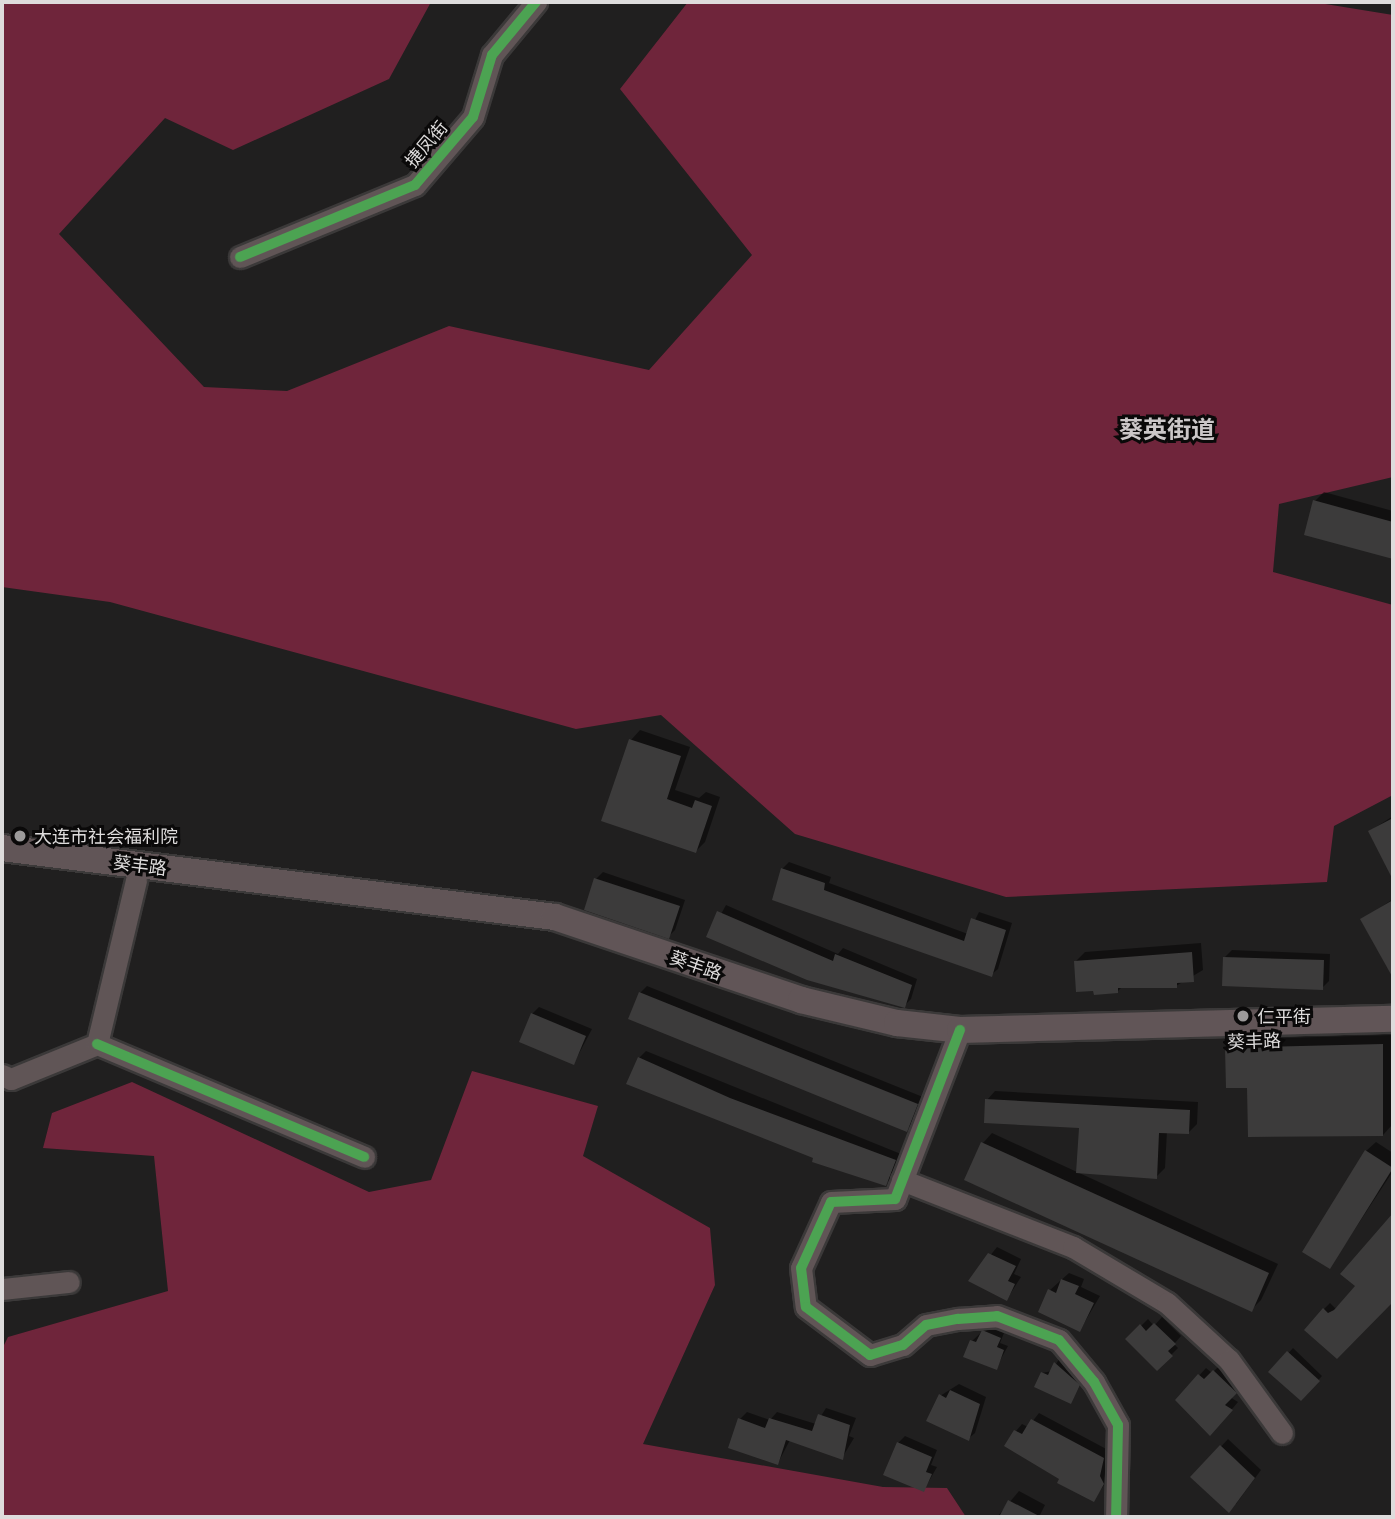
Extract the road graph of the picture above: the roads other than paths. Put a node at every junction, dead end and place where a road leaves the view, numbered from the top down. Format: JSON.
{"nodes":[{"id":1,"x":536,"y":2,"type":"edge"},
{"id":2,"x":240,"y":257,"type":"dead end"},
{"id":3,"x":2,"y":848,"type":"edge"},
{"id":4,"x":2,"y":864,"type":"edge"},
{"id":5,"x":136,"y":880,"type":"junction"},
{"id":6,"x":1393,"y":1019,"type":"edge"},
{"id":7,"x":957,"y":1037,"type":"junction"},
{"id":8,"x":1393,"y":1037,"type":"edge"},
{"id":9,"x":97,"y":1044,"type":"junction"},
{"id":10,"x":2,"y":1075,"type":"edge"},
{"id":11,"x":364,"y":1157,"type":"dead end"},
{"id":12,"x":902,"y":1180,"type":"junction"},
{"id":13,"x":69,"y":1282,"type":"dead end"},
{"id":14,"x":2,"y":1289,"type":"edge"},
{"id":15,"x":1282,"y":1433,"type":"dead end"},
{"id":16,"x":1116,"y":1517,"type":"edge"}],
"edges":[{"from":1,"to":2,"type":"street","name":"捷凤街"},
{"from":3,"to":7,"type":"main road","name":"葵丰路"},
{"from":4,"to":5,"type":"main road","name":"葵丰路"},
{"from":5,"to":7,"type":"main road","name":"葵丰路"},
{"from":5,"to":9,"type":"street"},
{"from":6,"to":7,"type":"main road","name":"葵丰路"},
{"from":7,"to":8,"type":"main road","name":"葵丰路"},
{"from":7,"to":12,"type":"street"},
{"from":9,"to":10,"type":"street"},
{"from":9,"to":11,"type":"street"},
{"from":12,"to":15,"type":"street"},
{"from":12,"to":16,"type":"street"},
{"from":13,"to":14,"type":"street"}]}
